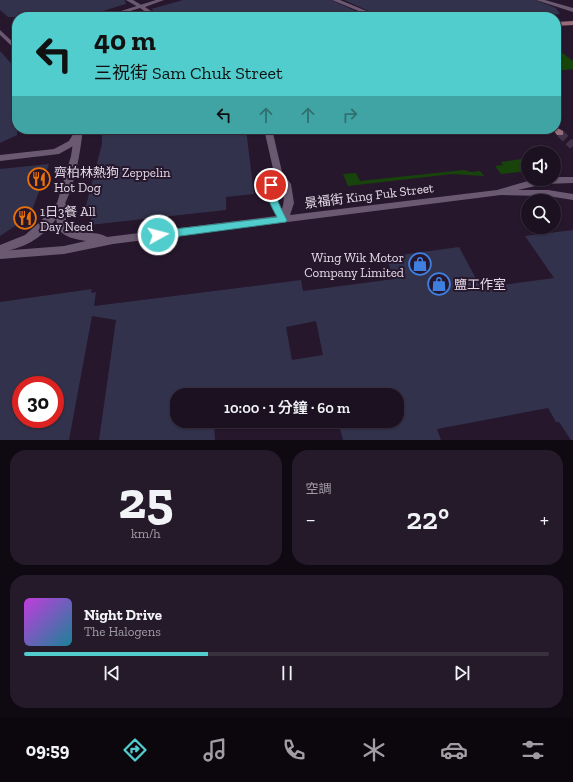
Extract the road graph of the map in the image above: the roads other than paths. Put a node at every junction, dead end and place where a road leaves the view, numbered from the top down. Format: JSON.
{"nodes":[{"id":1,"x":129,"y":0,"type":"edge"},
{"id":2,"x":161,"y":0,"type":"edge"},
{"id":3,"x":335,"y":0,"type":"edge"},
{"id":4,"x":539,"y":0,"type":"edge"},
{"id":5,"x":140,"y":6,"type":"junction"},
{"id":6,"x":573,"y":10,"type":"edge"},
{"id":7,"x":121,"y":12,"type":"edge"},
{"id":8,"x":149,"y":12,"type":"edge"},
{"id":9,"x":365,"y":12,"type":"edge"},
{"id":10,"x":573,"y":23,"type":"edge"},
{"id":11,"x":561,"y":24,"type":"edge"},
{"id":12,"x":0,"y":32,"type":"edge"},
{"id":13,"x":12,"y":42,"type":"edge"},
{"id":14,"x":77,"y":134,"type":"edge"},
{"id":15,"x":78,"y":134,"type":"edge"},
{"id":16,"x":269,"y":134,"type":"edge"},
{"id":17,"x":0,"y":158,"type":"edge"},
{"id":18,"x":278,"y":173,"type":"junction"},
{"id":19,"x":573,"y":180,"type":"edge"},
{"id":20,"x":498,"y":193,"type":"junction"},
{"id":21,"x":573,"y":197,"type":"edge"},
{"id":22,"x":61,"y":204,"type":"junction"},
{"id":23,"x":283,"y":220,"type":"junction"},
{"id":24,"x":113,"y":240,"type":"junction"},
{"id":25,"x":0,"y":249,"type":"edge"},
{"id":26,"x":0,"y":255,"type":"edge"}],
"edges":[{"from":1,"to":5,"type":"street"},
{"from":2,"to":5,"type":"street"},
{"from":3,"to":9,"type":"street"},
{"from":4,"to":6,"type":"street"},
{"from":5,"to":7,"type":"street"},
{"from":5,"to":8,"type":"street"},
{"from":10,"to":11,"type":"main road"},
{"from":12,"to":13,"type":"street"},
{"from":14,"to":17,"type":"street"},
{"from":15,"to":22,"type":"street"},
{"from":16,"to":18,"type":"street"},
{"from":18,"to":23,"type":"street"},
{"from":18,"to":23,"type":"street"},
{"from":19,"to":20,"type":"street","name":"景福街 King Fuk Street"},
{"from":20,"to":21,"type":"street"},
{"from":20,"to":23,"type":"street","name":"景福街 King Fuk Street"},
{"from":22,"to":24,"type":"street"},
{"from":22,"to":25,"type":"street"},
{"from":23,"to":24,"type":"street","name":"景福街 King Fuk Street"},
{"from":24,"to":26,"type":"street","name":"景福街 King Fuk Street"}]}
